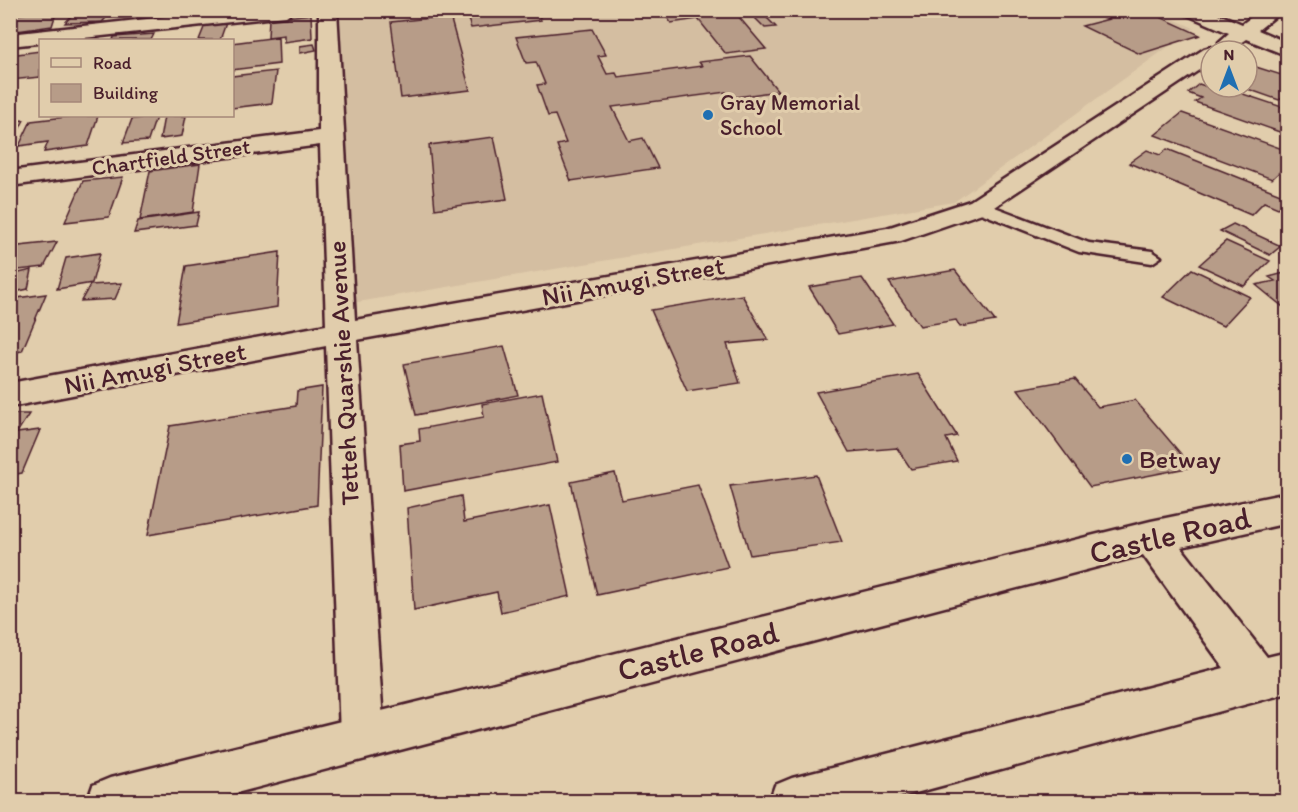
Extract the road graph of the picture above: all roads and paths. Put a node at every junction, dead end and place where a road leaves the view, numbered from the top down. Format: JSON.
{"nodes":[{"id":1,"x":286,"y":10,"type":"edge"},
{"id":2,"x":328,"y":10,"type":"edge"},
{"id":3,"x":1192,"y":10,"type":"edge"},
{"id":4,"x":1274,"y":10,"type":"edge"},
{"id":5,"x":1244,"y":32,"type":"junction"},
{"id":6,"x":1233,"y":39,"type":"edge"},
{"id":7,"x":10,"y":40,"type":"edge"},
{"id":8,"x":1287,"y":50,"type":"edge"},
{"id":9,"x":1199,"y":61,"type":"edge"},
{"id":10,"x":331,"y":136,"type":"junction"},
{"id":11,"x":10,"y":179,"type":"edge"},
{"id":12,"x":979,"y":206,"type":"junction"},
{"id":13,"x":1152,"y":257,"type":"dead end"},
{"id":14,"x":341,"y":333,"type":"junction"},
{"id":15,"x":10,"y":395,"type":"edge"},
{"id":16,"x":1287,"y":508,"type":"edge"},
{"id":17,"x":1150,"y":537,"type":"junction"},
{"id":18,"x":1273,"y":675,"type":"edge"},
{"id":19,"x":362,"y":736,"type":"junction"},
{"id":20,"x":110,"y":801,"type":"edge"},
{"id":21,"x":792,"y":801,"type":"edge"}],
"edges":[{"from":1,"to":7,"type":"street"},
{"from":2,"to":10,"type":"street","name":"Tetteh Quarshie Avenue"},
{"from":3,"to":5,"type":"street"},
{"from":4,"to":5,"type":"street","name":"Nii Amugi Street"},
{"from":5,"to":6,"type":"street","name":"Nii Amugi Street"},
{"from":5,"to":8,"type":"street"},
{"from":9,"to":12,"type":"street","name":"Nii Amugi Street"},
{"from":10,"to":11,"type":"street","name":"Chartfield Street"},
{"from":10,"to":14,"type":"street","name":"Tetteh Quarshie Avenue"},
{"from":12,"to":13,"type":"lane"},
{"from":12,"to":14,"type":"street","name":"Nii Amugi Street"},
{"from":14,"to":15,"type":"street","name":"Nii Amugi Street"},
{"from":14,"to":19,"type":"street","name":"Tetteh Quarshie Avenue"},
{"from":16,"to":17,"type":"street","name":"Castle Road"},
{"from":17,"to":18,"type":"street"},
{"from":17,"to":19,"type":"street","name":"Castle Road"},
{"from":18,"to":21,"type":"street"},
{"from":19,"to":20,"type":"street","name":"Castle Road"}]}
